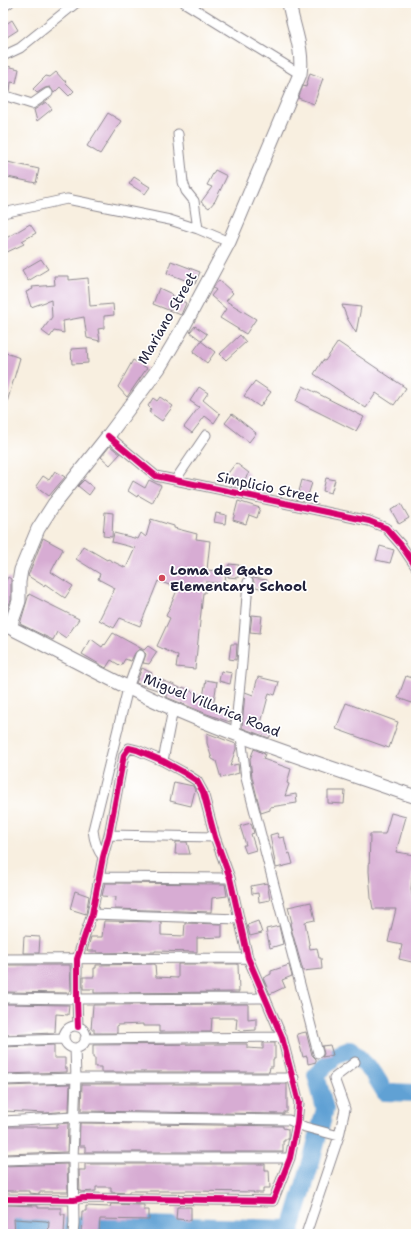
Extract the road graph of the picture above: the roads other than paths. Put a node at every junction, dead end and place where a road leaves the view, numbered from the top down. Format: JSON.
{"nodes":[{"id":1,"x":9,"y":3,"type":"edge"},
{"id":2,"x":76,"y":3,"type":"edge"},
{"id":3,"x":185,"y":3,"type":"edge"},
{"id":4,"x":289,"y":3,"type":"edge"},
{"id":5,"x":3,"y":7,"type":"edge"},
{"id":6,"x":3,"y":56,"type":"edge"},
{"id":7,"x":300,"y":74,"type":"junction"},
{"id":8,"x":48,"y":93,"type":"dead end"},
{"id":9,"x":3,"y":95,"type":"edge"},
{"id":10,"x":178,"y":134,"type":"dead end"},
{"id":11,"x":3,"y":213,"type":"edge"},
{"id":12,"x":198,"y":229,"type":"junction"},
{"id":13,"x":229,"y":242,"type":"junction"},
{"id":14,"x":206,"y":435,"type":"dead end"},
{"id":15,"x":108,"y":436,"type":"junction"},
{"id":16,"x":176,"y":479,"type":"junction"},
{"id":17,"x":416,"y":567,"type":"edge"},
{"id":18,"x":248,"y":582,"type":"dead end"},
{"id":19,"x":6,"y":626,"type":"edge"},
{"id":20,"x":140,"y":655,"type":"dead end"},
{"id":21,"x":128,"y":688,"type":"junction"},
{"id":22,"x":173,"y":709,"type":"junction"},
{"id":23,"x":238,"y":735,"type":"junction"},
{"id":24,"x":163,"y":761,"type":"junction"},
{"id":25,"x":416,"y":797,"type":"edge"},
{"id":26,"x":109,"y":835,"type":"junction"},
{"id":27,"x":215,"y":837,"type":"junction"},
{"id":28,"x":103,"y":856,"type":"junction"},
{"id":29,"x":99,"y":877,"type":"junction"},
{"id":30,"x":230,"y":878,"type":"junction"},
{"id":31,"x":92,"y":914,"type":"junction"},
{"id":32,"x":239,"y":919,"type":"junction"},
{"id":33,"x":248,"y":958,"type":"junction"},
{"id":34,"x":3,"y":959,"type":"edge"},
{"id":35,"x":77,"y":959,"type":"junction"},
{"id":36,"x":3,"y":998,"type":"edge"},
{"id":37,"x":266,"y":998,"type":"junction"},
{"id":38,"x":77,"y":999,"type":"junction"},
{"id":39,"x":78,"y":1027,"type":"junction"},
{"id":40,"x":282,"y":1036,"type":"junction"},
{"id":41,"x":64,"y":1039,"type":"junction"},
{"id":42,"x":85,"y":1039,"type":"junction"},
{"id":43,"x":3,"y":1041,"type":"edge"},
{"id":44,"x":75,"y":1048,"type":"junction"},
{"id":45,"x":318,"y":1053,"type":"dead end"},
{"id":46,"x":355,"y":1062,"type":"dead end"},
{"id":47,"x":76,"y":1078,"type":"junction"},
{"id":48,"x":294,"y":1078,"type":"junction"},
{"id":49,"x":3,"y":1080,"type":"edge"},
{"id":50,"x":74,"y":1117,"type":"junction"},
{"id":51,"x":3,"y":1121,"type":"edge"},
{"id":52,"x":298,"y":1123,"type":"junction"},
{"id":53,"x":339,"y":1136,"type":"junction"},
{"id":54,"x":73,"y":1158,"type":"junction"},
{"id":55,"x":290,"y":1158,"type":"junction"},
{"id":56,"x":3,"y":1160,"type":"edge"},
{"id":57,"x":3,"y":1199,"type":"edge"},
{"id":58,"x":74,"y":1200,"type":"junction"},
{"id":59,"x":73,"y":1234,"type":"edge"},
{"id":60,"x":306,"y":1234,"type":"edge"}],
"edges":[{"from":1,"to":5,"type":"street"},
{"from":2,"to":6,"type":"street"},
{"from":3,"to":7,"type":"street"},
{"from":4,"to":7,"type":"main road","name":"Mariano Street"},
{"from":7,"to":13,"type":"main road","name":"Mariano Street"},
{"from":8,"to":9,"type":"street"},
{"from":10,"to":12,"type":"street"},
{"from":11,"to":12,"type":"street"},
{"from":12,"to":13,"type":"street"},
{"from":13,"to":15,"type":"main road","name":"Mariano Street"},
{"from":14,"to":16,"type":"street"},
{"from":15,"to":16,"type":"street","name":"Simplicio Street"},
{"from":15,"to":19,"type":"main road","name":"Mariano Street"},
{"from":16,"to":17,"type":"street","name":"Simplicio Street"},
{"from":18,"to":23,"type":"street"},
{"from":19,"to":21,"type":"main road","name":"Miguel Villarica Road"},
{"from":20,"to":21,"type":"street"},
{"from":21,"to":22,"type":"main road","name":"Miguel Villarica Road"},
{"from":21,"to":28,"type":"street"},
{"from":22,"to":23,"type":"main road","name":"Miguel Villarica Road"},
{"from":22,"to":24,"type":"street"},
{"from":23,"to":25,"type":"main road","name":"Miguel Villarica Road"},
{"from":23,"to":45,"type":"street"},
{"from":24,"to":26,"type":"street"},
{"from":24,"to":27,"type":"street"},
{"from":26,"to":27,"type":"street"},
{"from":26,"to":28,"type":"street"},
{"from":27,"to":30,"type":"street"},
{"from":28,"to":29,"type":"street"},
{"from":29,"to":30,"type":"street"},
{"from":29,"to":31,"type":"street"},
{"from":30,"to":32,"type":"street"},
{"from":31,"to":32,"type":"street"},
{"from":31,"to":35,"type":"street"},
{"from":32,"to":33,"type":"street"},
{"from":33,"to":35,"type":"street"},
{"from":33,"to":37,"type":"street"},
{"from":34,"to":35,"type":"street"},
{"from":35,"to":38,"type":"street"},
{"from":36,"to":38,"type":"street"},
{"from":37,"to":38,"type":"street"},
{"from":37,"to":40,"type":"street"},
{"from":38,"to":39,"type":"street"},
{"from":39,"to":41,"type":"street"},
{"from":39,"to":42,"type":"street"},
{"from":40,"to":42,"type":"street"},
{"from":40,"to":48,"type":"street"},
{"from":41,"to":43,"type":"street"},
{"from":41,"to":44,"type":"street"},
{"from":42,"to":44,"type":"street"},
{"from":44,"to":47,"type":"street"},
{"from":46,"to":53,"type":"street"},
{"from":47,"to":48,"type":"street"},
{"from":47,"to":49,"type":"street"},
{"from":47,"to":50,"type":"street"},
{"from":48,"to":52,"type":"street"},
{"from":50,"to":51,"type":"street"},
{"from":50,"to":52,"type":"street"},
{"from":50,"to":54,"type":"street"},
{"from":52,"to":53,"type":"street"},
{"from":52,"to":55,"type":"street"},
{"from":53,"to":60,"type":"street"},
{"from":54,"to":55,"type":"street"},
{"from":54,"to":56,"type":"street"},
{"from":54,"to":58,"type":"street"},
{"from":55,"to":58,"type":"street"},
{"from":57,"to":58,"type":"street"},
{"from":58,"to":59,"type":"street"}]}
